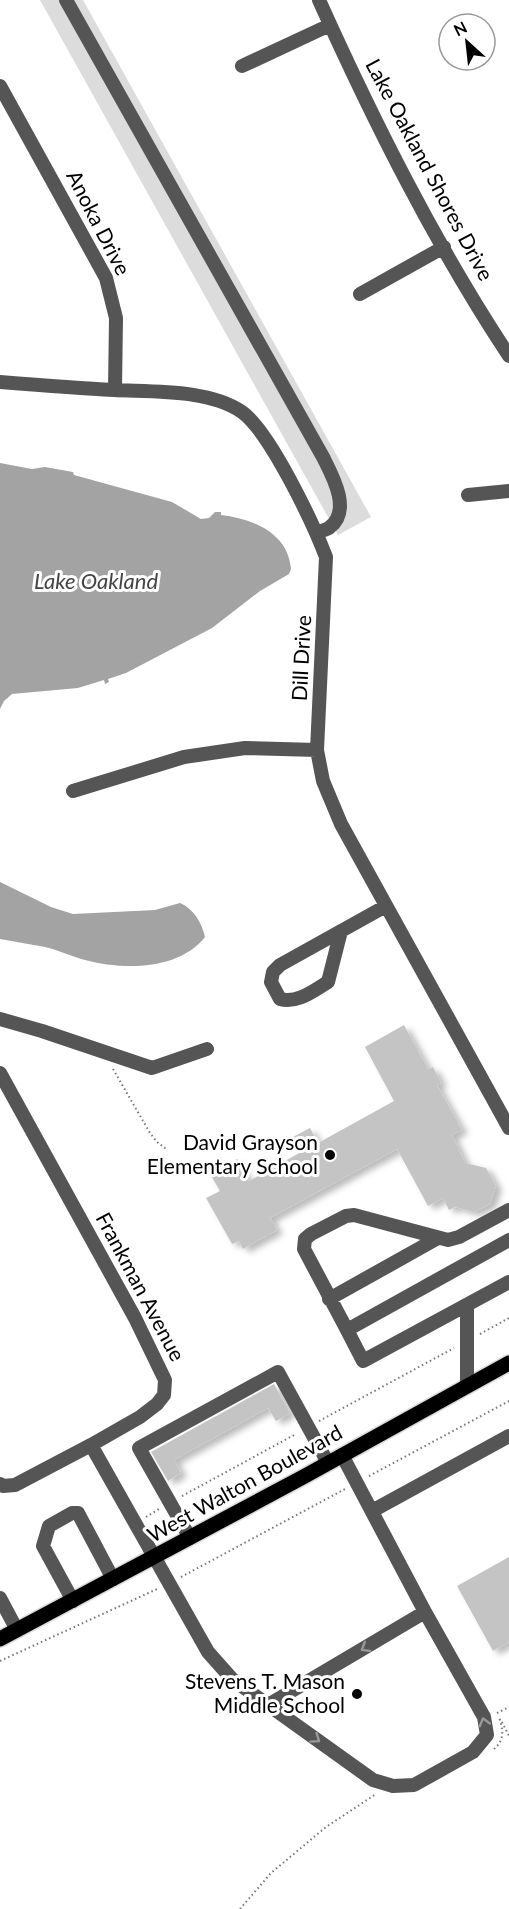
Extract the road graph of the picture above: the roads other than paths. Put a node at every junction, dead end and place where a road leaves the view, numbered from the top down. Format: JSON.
{"nodes":[{"id":1,"x":66,"y":0,"type":"edge"},
{"id":2,"x":319,"y":0,"type":"edge"},
{"id":3,"x":330,"y":25,"type":"junction"},
{"id":4,"x":242,"y":66,"type":"dead end"},
{"id":5,"x":0,"y":86,"type":"edge"},
{"id":6,"x":444,"y":247,"type":"junction"},
{"id":7,"x":360,"y":294,"type":"dead end"},
{"id":8,"x":509,"y":356,"type":"edge"},
{"id":9,"x":0,"y":382,"type":"edge"},
{"id":10,"x":115,"y":390,"type":"junction"},
{"id":11,"x":509,"y":491,"type":"edge"},
{"id":12,"x":468,"y":495,"type":"dead end"},
{"id":13,"x":317,"y":532,"type":"junction"},
{"id":14,"x":317,"y":750,"type":"junction"},
{"id":15,"x":73,"y":791,"type":"dead end"},
{"id":16,"x":386,"y":906,"type":"junction"},
{"id":17,"x":340,"y":932,"type":"junction"},
{"id":18,"x":0,"y":1019,"type":"edge"},
{"id":19,"x":207,"y":1050,"type":"dead end"},
{"id":20,"x":0,"y":1073,"type":"edge"},
{"id":21,"x":509,"y":1128,"type":"edge"},
{"id":22,"x":509,"y":1210,"type":"edge"},
{"id":23,"x":438,"y":1238,"type":"junction"},
{"id":24,"x":509,"y":1240,"type":"edge"},
{"id":25,"x":509,"y":1282,"type":"edge"},
{"id":26,"x":329,"y":1299,"type":"junction"},
{"id":27,"x":467,"y":1305,"type":"junction"},
{"id":28,"x":347,"y":1330,"type":"junction"},
{"id":29,"x":509,"y":1363,"type":"edge"},
{"id":30,"x":467,"y":1386,"type":"junction"},
{"id":31,"x":509,"y":1436,"type":"edge"},
{"id":32,"x":91,"y":1445,"type":"junction"},
{"id":33,"x":342,"y":1455,"type":"junction"},
{"id":34,"x":328,"y":1463,"type":"junction"},
{"id":35,"x":0,"y":1484,"type":"edge"},
{"id":36,"x":372,"y":1511,"type":"junction"},
{"id":37,"x":190,"y":1538,"type":"junction"},
{"id":38,"x":154,"y":1557,"type":"junction"},
{"id":39,"x":113,"y":1579,"type":"junction"},
{"id":40,"x":0,"y":1598,"type":"edge"},
{"id":41,"x":73,"y":1601,"type":"junction"},
{"id":42,"x":425,"y":1612,"type":"junction"},
{"id":43,"x":17,"y":1630,"type":"junction"},
{"id":44,"x":0,"y":1639,"type":"edge"},
{"id":45,"x":268,"y":1705,"type":"junction"}],
"edges":[{"from":1,"to":13,"type":"street"},
{"from":2,"to":3,"type":"street","name":"Lake Oakland Shores Drive"},
{"from":3,"to":4,"type":"street"},
{"from":3,"to":6,"type":"street","name":"Lake Oakland Shores Drive"},
{"from":5,"to":10,"type":"street","name":"Anoka Drive"},
{"from":6,"to":7,"type":"street"},
{"from":6,"to":8,"type":"street","name":"Lake Oakland Shores Drive"},
{"from":9,"to":10,"type":"street","name":"Dill Drive"},
{"from":10,"to":13,"type":"street","name":"Dill Drive"},
{"from":11,"to":12,"type":"street"},
{"from":13,"to":14,"type":"street","name":"Dill Drive"},
{"from":14,"to":15,"type":"street"},
{"from":14,"to":16,"type":"street","name":"Dill Drive"},
{"from":16,"to":17,"type":"street"},
{"from":16,"to":21,"type":"street","name":"Dill Drive"},
{"from":17,"to":17,"type":"street"},
{"from":18,"to":19,"type":"street"},
{"from":20,"to":32,"type":"street","name":"Frankman Avenue"},
{"from":22,"to":23,"type":"street"},
{"from":23,"to":26,"type":"street"},
{"from":23,"to":26,"type":"street"},
{"from":24,"to":28,"type":"street"},
{"from":25,"to":27,"type":"street"},
{"from":26,"to":28,"type":"street"},
{"from":27,"to":28,"type":"street"},
{"from":27,"to":30,"type":"street"},
{"from":29,"to":30,"type":"main road","name":"West Walton Boulevard"},
{"from":30,"to":33,"type":"main road","name":"West Walton Boulevard"},
{"from":31,"to":36,"type":"street"},
{"from":32,"to":35,"type":"street","name":"Frankman Avenue"},
{"from":32,"to":38,"type":"street"},
{"from":33,"to":34,"type":"main road","name":"West Walton Boulevard"},
{"from":33,"to":36,"type":"street"},
{"from":34,"to":37,"type":"main road","name":"West Walton Boulevard"},
{"from":34,"to":37,"type":"street"},
{"from":36,"to":42,"type":"street"},
{"from":37,"to":38,"type":"main road","name":"West Walton Boulevard"},
{"from":38,"to":39,"type":"main road","name":"West Walton Boulevard"},
{"from":38,"to":45,"type":"street"},
{"from":39,"to":41,"type":"main road","name":"West Walton Boulevard"},
{"from":39,"to":41,"type":"street"},
{"from":40,"to":43,"type":"street"},
{"from":41,"to":43,"type":"main road","name":"West Walton Boulevard"},
{"from":42,"to":45,"type":"street","one_way":true},
{"from":45,"to":42,"type":"street","one_way":true},
{"from":43,"to":44,"type":"main road","name":"West Walton Boulevard"}]}
